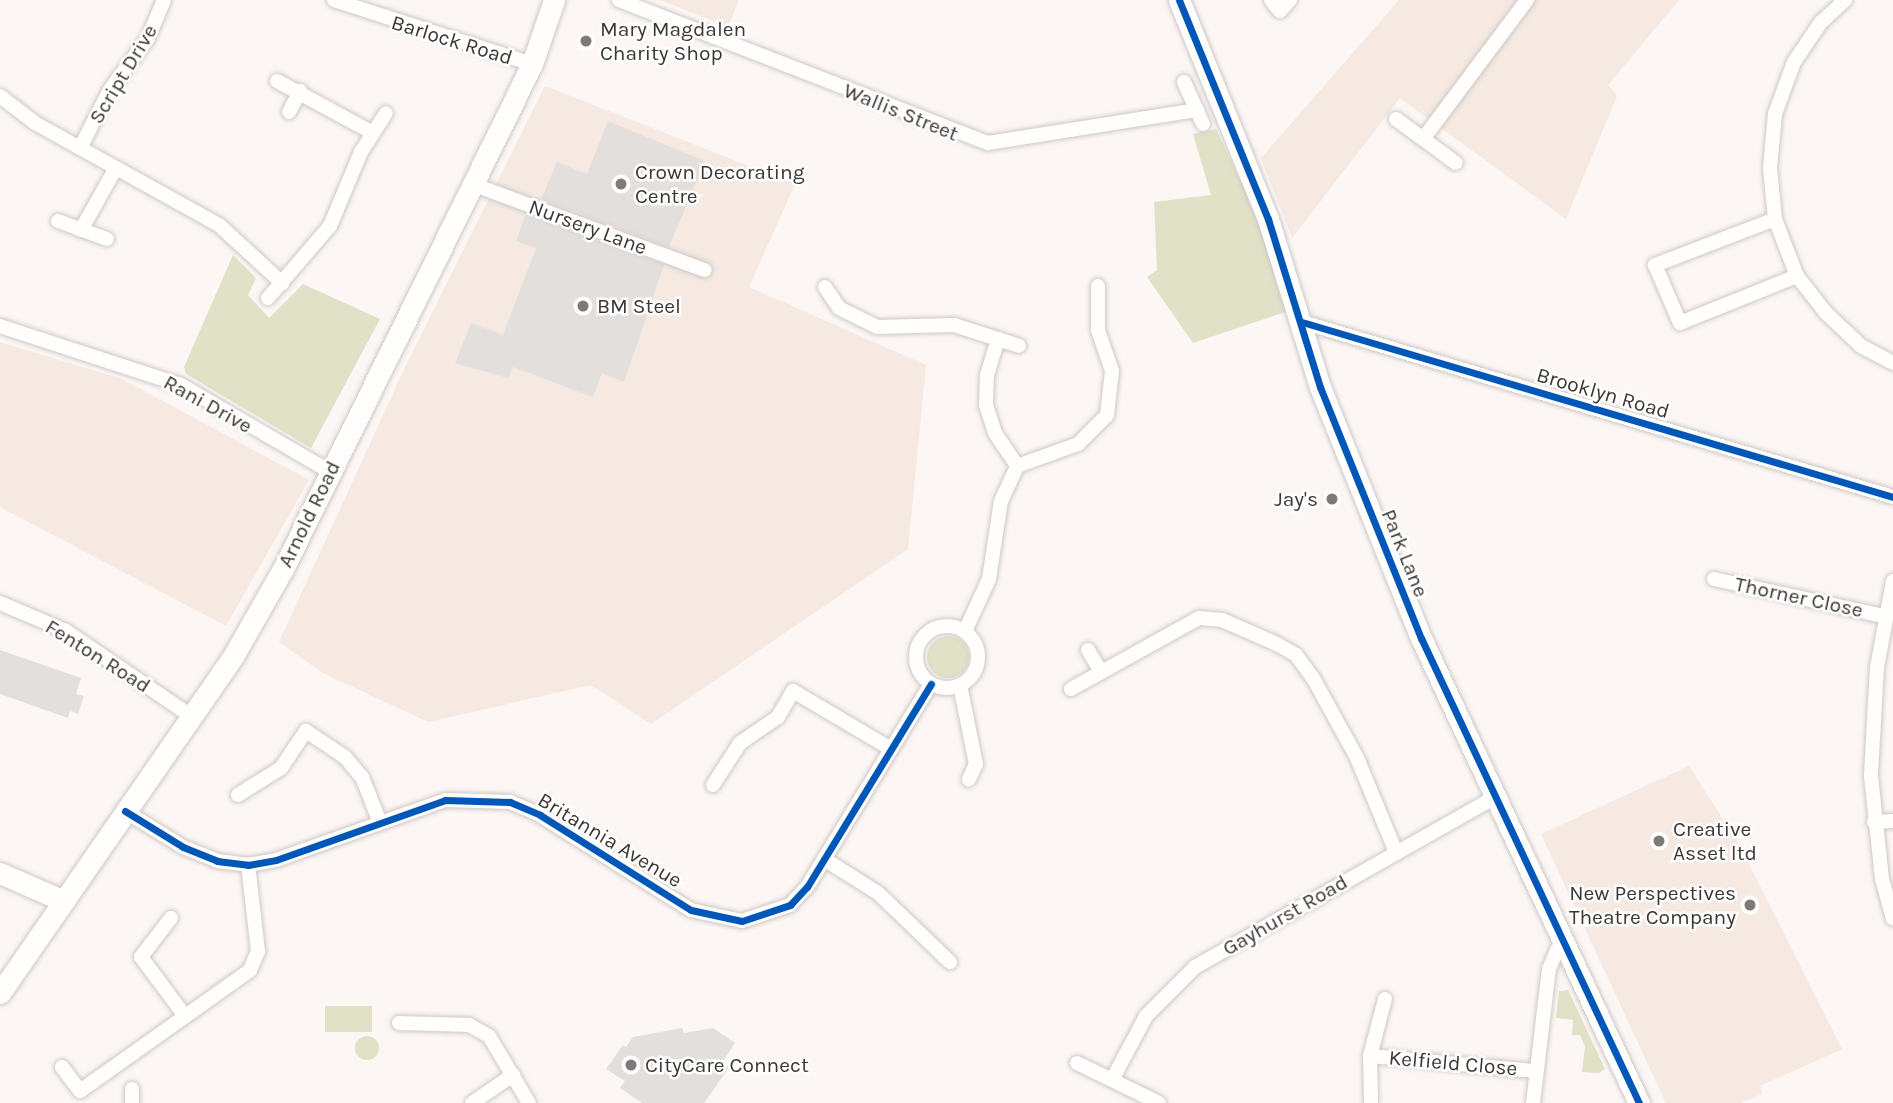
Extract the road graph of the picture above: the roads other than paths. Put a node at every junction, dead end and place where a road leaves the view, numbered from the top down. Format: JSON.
{"nodes":[{"id":1,"x":163,"y":0,"type":"edge"},
{"id":2,"x":334,"y":0,"type":"edge"},
{"id":3,"x":554,"y":0,"type":"edge"},
{"id":4,"x":619,"y":0,"type":"edge"},
{"id":5,"x":1179,"y":0,"type":"edge"},
{"id":6,"x":1271,"y":0,"type":"edge"},
{"id":7,"x":1290,"y":0,"type":"edge"},
{"id":8,"x":1527,"y":0,"type":"edge"},
{"id":9,"x":1845,"y":0,"type":"edge"},
{"id":10,"x":532,"y":64,"type":"junction"},
{"id":11,"x":277,"y":81,"type":"dead end"},
{"id":12,"x":1184,"y":82,"type":"dead end"},
{"id":13,"x":300,"y":91,"type":"junction"},
{"id":14,"x":0,"y":96,"type":"edge"},
{"id":15,"x":1197,"y":110,"type":"junction"},
{"id":16,"x":289,"y":112,"type":"dead end"},
{"id":17,"x":386,"y":113,"type":"dead end"},
{"id":18,"x":1396,"y":118,"type":"dead end"},
{"id":19,"x":1203,"y":124,"type":"dead end"},
{"id":20,"x":373,"y":133,"type":"junction"},
{"id":21,"x":1423,"y":139,"type":"junction"},
{"id":22,"x":80,"y":148,"type":"junction"},
{"id":23,"x":1457,"y":163,"type":"dead end"},
{"id":24,"x":116,"y":168,"type":"junction"},
{"id":25,"x":472,"y":184,"type":"junction"},
{"id":26,"x":1775,"y":219,"type":"junction"},
{"id":27,"x":58,"y":221,"type":"dead end"},
{"id":28,"x":81,"y":230,"type":"junction"},
{"id":29,"x":107,"y":239,"type":"dead end"},
{"id":30,"x":705,"y":270,"type":"dead end"},
{"id":31,"x":1797,"y":276,"type":"junction"},
{"id":32,"x":282,"y":283,"type":"junction"},
{"id":33,"x":1098,"y":285,"type":"dead end"},
{"id":34,"x":825,"y":287,"type":"dead end"},
{"id":35,"x":268,"y":298,"type":"dead end"},
{"id":36,"x":1302,"y":322,"type":"junction"},
{"id":37,"x":0,"y":326,"type":"edge"},
{"id":38,"x":998,"y":339,"type":"junction"},
{"id":39,"x":1020,"y":346,"type":"dead end"},
{"id":40,"x":1893,"y":363,"type":"edge"},
{"id":41,"x":1017,"y":466,"type":"junction"},
{"id":42,"x":329,"y":471,"type":"junction"},
{"id":43,"x":1893,"y":497,"type":"edge"},
{"id":44,"x":1714,"y":579,"type":"dead end"},
{"id":45,"x":1893,"y":581,"type":"edge"},
{"id":46,"x":0,"y":603,"type":"edge"},
{"id":47,"x":1884,"y":616,"type":"junction"},
{"id":48,"x":965,"y":631,"type":"junction"},
{"id":49,"x":1088,"y":650,"type":"dead end"},
{"id":50,"x":1101,"y":672,"type":"junction"},
{"id":51,"x":931,"y":684,"type":"junction"},
{"id":52,"x":960,"y":685,"type":"junction"},
{"id":53,"x":1071,"y":689,"type":"dead end"},
{"id":54,"x":191,"y":716,"type":"junction"},
{"id":55,"x":891,"y":749,"type":"junction"},
{"id":56,"x":969,"y":779,"type":"dead end"},
{"id":57,"x":713,"y":785,"type":"dead end"},
{"id":58,"x":238,"y":794,"type":"dead end"},
{"id":59,"x":1499,"y":795,"type":"junction"},
{"id":60,"x":125,"y":811,"type":"junction"},
{"id":61,"x":379,"y":820,"type":"junction"},
{"id":62,"x":1893,"y":821,"type":"edge"},
{"id":63,"x":1874,"y":822,"type":"junction"},
{"id":64,"x":1396,"y":852,"type":"junction"},
{"id":65,"x":824,"y":859,"type":"junction"},
{"id":66,"x":248,"y":865,"type":"junction"},
{"id":67,"x":0,"y":873,"type":"edge"},
{"id":68,"x":64,"y":901,"type":"junction"},
{"id":69,"x":171,"y":918,"type":"dead end"},
{"id":70,"x":1893,"y":919,"type":"edge"},
{"id":71,"x":1567,"y":945,"type":"junction"},
{"id":72,"x":950,"y":962,"type":"dead end"},
{"id":73,"x":0,"y":993,"type":"edge"},
{"id":74,"x":1385,"y":999,"type":"dead end"},
{"id":75,"x":186,"y":1016,"type":"junction"},
{"id":76,"x":399,"y":1023,"type":"dead end"},
{"id":77,"x":1370,"y":1056,"type":"junction"},
{"id":78,"x":1077,"y":1062,"type":"dead end"},
{"id":79,"x":62,"y":1067,"type":"dead end"},
{"id":80,"x":1536,"y":1071,"type":"junction"},
{"id":81,"x":513,"y":1075,"type":"junction"},
{"id":82,"x":1112,"y":1080,"type":"junction"},
{"id":83,"x":472,"y":1103,"type":"edge"},
{"id":84,"x":529,"y":1103,"type":"edge"},
{"id":85,"x":1159,"y":1103,"type":"edge"},
{"id":86,"x":1371,"y":1103,"type":"edge"},
{"id":87,"x":1533,"y":1103,"type":"edge"},
{"id":88,"x":1639,"y":1103,"type":"edge"}],
"edges":[{"from":1,"to":22,"type":"street","name":"Script Drive"},
{"from":2,"to":10,"type":"street","name":"Barlock Road"},
{"from":3,"to":10,"type":"main road","name":"Arnold Road"},
{"from":4,"to":15,"type":"street","name":"Wallis Street"},
{"from":5,"to":36,"type":"main road","name":"Park Lane"},
{"from":6,"to":7,"type":"street"},
{"from":8,"to":21,"type":"street"},
{"from":9,"to":26,"type":"street"},
{"from":10,"to":25,"type":"main road","name":"Arnold Road"},
{"from":11,"to":13,"type":"street"},
{"from":12,"to":15,"type":"street"},
{"from":13,"to":16,"type":"street"},
{"from":13,"to":20,"type":"street"},
{"from":14,"to":22,"type":"street"},
{"from":15,"to":19,"type":"street"},
{"from":17,"to":20,"type":"street"},
{"from":18,"to":21,"type":"street"},
{"from":20,"to":32,"type":"street"},
{"from":21,"to":23,"type":"street"},
{"from":22,"to":24,"type":"street"},
{"from":24,"to":28,"type":"street"},
{"from":24,"to":32,"type":"street"},
{"from":25,"to":30,"type":"street","name":"Nursery Lane"},
{"from":25,"to":42,"type":"main road","name":"Arnold Road"},
{"from":26,"to":31,"type":"street"},
{"from":26,"to":31,"type":"street"},
{"from":27,"to":28,"type":"street"},
{"from":28,"to":29,"type":"street"},
{"from":31,"to":40,"type":"street"},
{"from":32,"to":35,"type":"street"},
{"from":33,"to":41,"type":"street"},
{"from":34,"to":38,"type":"street"},
{"from":36,"to":43,"type":"street","name":"Brooklyn Road"},
{"from":36,"to":59,"type":"main road","name":"Park Lane"},
{"from":37,"to":42,"type":"street","name":"Rani Drive"},
{"from":38,"to":39,"type":"street"},
{"from":38,"to":41,"type":"street"},
{"from":41,"to":48,"type":"street"},
{"from":42,"to":54,"type":"main road","name":"Arnold Road"},
{"from":44,"to":47,"type":"street","name":"Thorner Close"},
{"from":45,"to":47,"type":"street"},
{"from":46,"to":54,"type":"street","name":"Fenton Road"},
{"from":47,"to":63,"type":"street"},
{"from":48,"to":51,"type":"street"},
{"from":48,"to":52,"type":"street"},
{"from":49,"to":50,"type":"street"},
{"from":50,"to":53,"type":"street"},
{"from":50,"to":64,"type":"street"},
{"from":51,"to":52,"type":"street"},
{"from":51,"to":55,"type":"street","name":"Britannia Avenue"},
{"from":52,"to":56,"type":"street"},
{"from":54,"to":60,"type":"main road","name":"Arnold Road"},
{"from":55,"to":57,"type":"street"},
{"from":55,"to":65,"type":"street","name":"Britannia Avenue"},
{"from":58,"to":61,"type":"street"},
{"from":59,"to":64,"type":"street","name":"Gayhurst Road"},
{"from":59,"to":71,"type":"main road","name":"Park Lane"},
{"from":60,"to":66,"type":"street","name":"Britannia Avenue"},
{"from":60,"to":68,"type":"main road","name":"Arnold Road"},
{"from":61,"to":65,"type":"street","name":"Britannia Avenue"},
{"from":61,"to":66,"type":"street","name":"Britannia Avenue"},
{"from":62,"to":63,"type":"street"},
{"from":63,"to":70,"type":"street"},
{"from":64,"to":82,"type":"street","name":"Gayhurst Road"},
{"from":65,"to":72,"type":"street"},
{"from":66,"to":75,"type":"street"},
{"from":67,"to":68,"type":"main road"},
{"from":68,"to":73,"type":"main road","name":"Arnold Road"},
{"from":69,"to":75,"type":"street"},
{"from":71,"to":80,"type":"street"},
{"from":71,"to":88,"type":"main road","name":"Park Lane"},
{"from":74,"to":77,"type":"street","name":"Kelfield Close"},
{"from":75,"to":79,"type":"street"},
{"from":76,"to":81,"type":"street"},
{"from":77,"to":80,"type":"street","name":"Kelfield Close"},
{"from":77,"to":86,"type":"street","name":"Kelfield Close"},
{"from":78,"to":82,"type":"street"},
{"from":80,"to":87,"type":"street"},
{"from":81,"to":83,"type":"street"},
{"from":81,"to":84,"type":"street"},
{"from":82,"to":85,"type":"street"}]}
